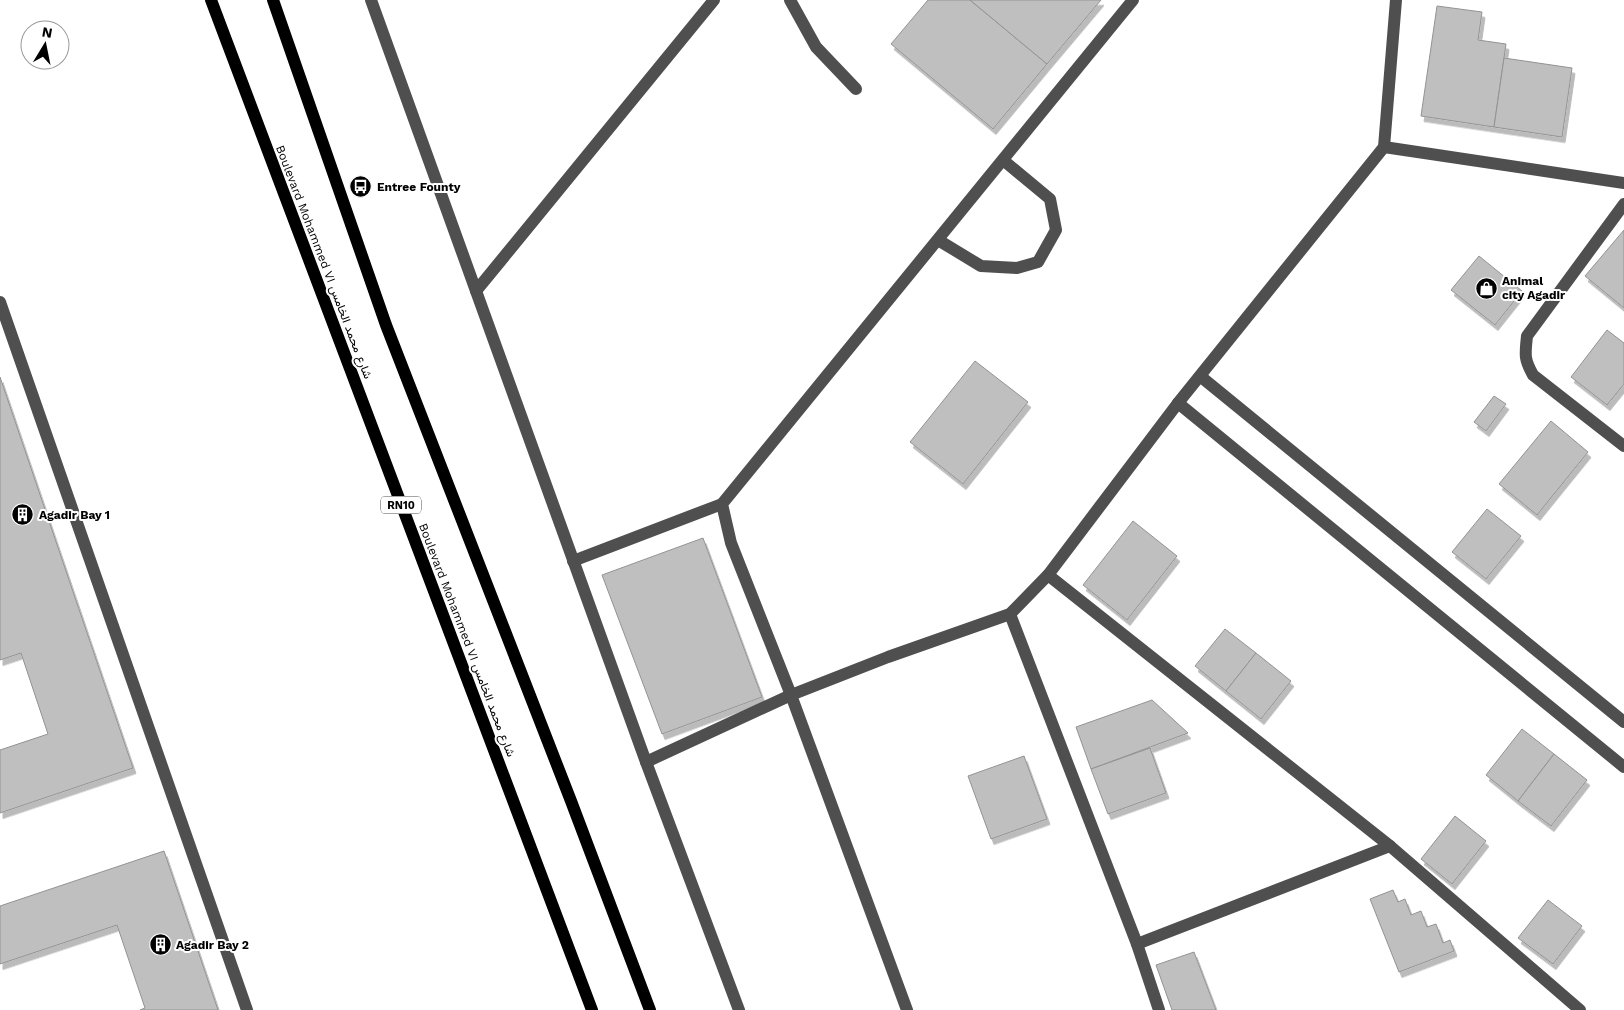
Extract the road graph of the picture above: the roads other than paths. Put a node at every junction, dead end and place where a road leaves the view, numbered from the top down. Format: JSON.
{"nodes":[{"id":1,"x":210,"y":0,"type":"edge"},
{"id":2,"x":273,"y":0,"type":"edge"},
{"id":3,"x":372,"y":0,"type":"edge"},
{"id":4,"x":714,"y":0,"type":"edge"},
{"id":5,"x":790,"y":0,"type":"edge"},
{"id":6,"x":1133,"y":0,"type":"edge"},
{"id":7,"x":1396,"y":0,"type":"edge"},
{"id":8,"x":856,"y":89,"type":"dead end"},
{"id":9,"x":1384,"y":147,"type":"junction"},
{"id":10,"x":1004,"y":160,"type":"junction"},
{"id":11,"x":1624,"y":184,"type":"edge"},
{"id":12,"x":1624,"y":204,"type":"edge"},
{"id":13,"x":938,"y":240,"type":"junction"},
{"id":14,"x":476,"y":291,"type":"junction"},
{"id":15,"x":0,"y":302,"type":"edge"},
{"id":16,"x":1200,"y":376,"type":"junction"},
{"id":17,"x":1178,"y":403,"type":"junction"},
{"id":18,"x":1624,"y":446,"type":"edge"},
{"id":19,"x":722,"y":504,"type":"junction"},
{"id":20,"x":573,"y":561,"type":"junction"},
{"id":21,"x":1048,"y":575,"type":"junction"},
{"id":22,"x":1010,"y":614,"type":"junction"},
{"id":23,"x":791,"y":695,"type":"junction"},
{"id":24,"x":1624,"y":722,"type":"edge"},
{"id":25,"x":646,"y":762,"type":"junction"},
{"id":26,"x":1624,"y":767,"type":"edge"},
{"id":27,"x":1390,"y":846,"type":"junction"},
{"id":28,"x":1137,"y":944,"type":"junction"},
{"id":29,"x":246,"y":1010,"type":"edge"},
{"id":30,"x":592,"y":1010,"type":"edge"},
{"id":31,"x":650,"y":1010,"type":"edge"},
{"id":32,"x":739,"y":1010,"type":"edge"},
{"id":33,"x":907,"y":1010,"type":"edge"},
{"id":34,"x":1159,"y":1010,"type":"edge"},
{"id":35,"x":1580,"y":1010,"type":"edge"}],
"edges":[{"from":1,"to":30,"type":"main road","name":"Boulevard Mohammed VI شارع محمد الخامس","number":"RN10"},
{"from":2,"to":31,"type":"main road"},
{"from":3,"to":14,"type":"street"},
{"from":4,"to":14,"type":"street"},
{"from":5,"to":8,"type":"street"},
{"from":6,"to":10,"type":"street"},
{"from":7,"to":9,"type":"street"},
{"from":9,"to":11,"type":"street"},
{"from":9,"to":16,"type":"street"},
{"from":10,"to":13,"type":"street"},
{"from":10,"to":13,"type":"street"},
{"from":12,"to":18,"type":"street"},
{"from":13,"to":19,"type":"street"},
{"from":14,"to":20,"type":"street"},
{"from":15,"to":29,"type":"street"},
{"from":16,"to":17,"type":"street"},
{"from":16,"to":24,"type":"street"},
{"from":17,"to":21,"type":"street"},
{"from":17,"to":26,"type":"street"},
{"from":19,"to":20,"type":"street"},
{"from":19,"to":23,"type":"street"},
{"from":20,"to":25,"type":"street"},
{"from":21,"to":22,"type":"street"},
{"from":21,"to":27,"type":"street"},
{"from":22,"to":23,"type":"street"},
{"from":22,"to":28,"type":"street"},
{"from":23,"to":25,"type":"street"},
{"from":23,"to":33,"type":"street"},
{"from":25,"to":32,"type":"street"},
{"from":27,"to":28,"type":"street"},
{"from":27,"to":35,"type":"street"},
{"from":28,"to":34,"type":"street"}]}
